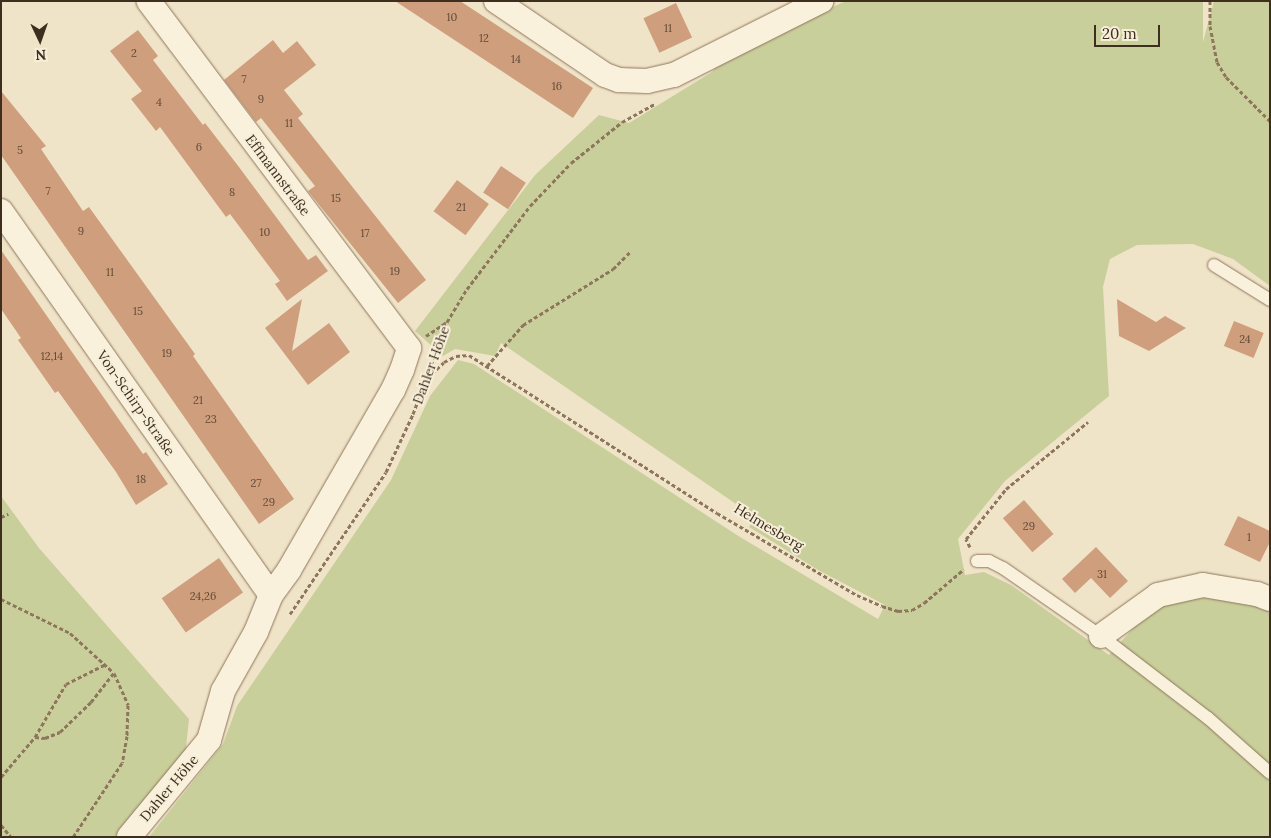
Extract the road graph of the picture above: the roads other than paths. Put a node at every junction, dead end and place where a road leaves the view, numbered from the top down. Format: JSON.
{"nodes":[{"id":1,"x":148,"y":1,"type":"edge"},
{"id":2,"x":496,"y":1,"type":"edge"},
{"id":3,"x":821,"y":1,"type":"edge"},
{"id":4,"x":1,"y":211,"type":"edge"},
{"id":5,"x":1214,"y":265,"type":"dead end"},
{"id":6,"x":1270,"y":300,"type":"edge"},
{"id":7,"x":409,"y":348,"type":"joint"},
{"id":8,"x":977,"y":561,"type":"road end"},
{"id":9,"x":270,"y":595,"type":"junction"},
{"id":10,"x":1270,"y":599,"type":"edge"},
{"id":11,"x":1101,"y":636,"type":"junction"},
{"id":12,"x":1270,"y":773,"type":"edge"},
{"id":13,"x":129,"y":837,"type":"edge"}],
"edges":[{"from":1,"to":7,"type":"street","name":"Effmannstraße"},
{"from":2,"to":3,"type":"street"},
{"from":4,"to":9,"type":"street","name":"Von-Schirp-Straße"},
{"from":5,"to":6,"type":"lane"},
{"from":7,"to":9,"type":"street","name":"Dahler Höhe"},
{"from":8,"to":11,"type":"lane"},
{"from":9,"to":13,"type":"street","name":"Dahler Höhe"},
{"from":10,"to":11,"type":"street"},
{"from":11,"to":12,"type":"lane"}]}
